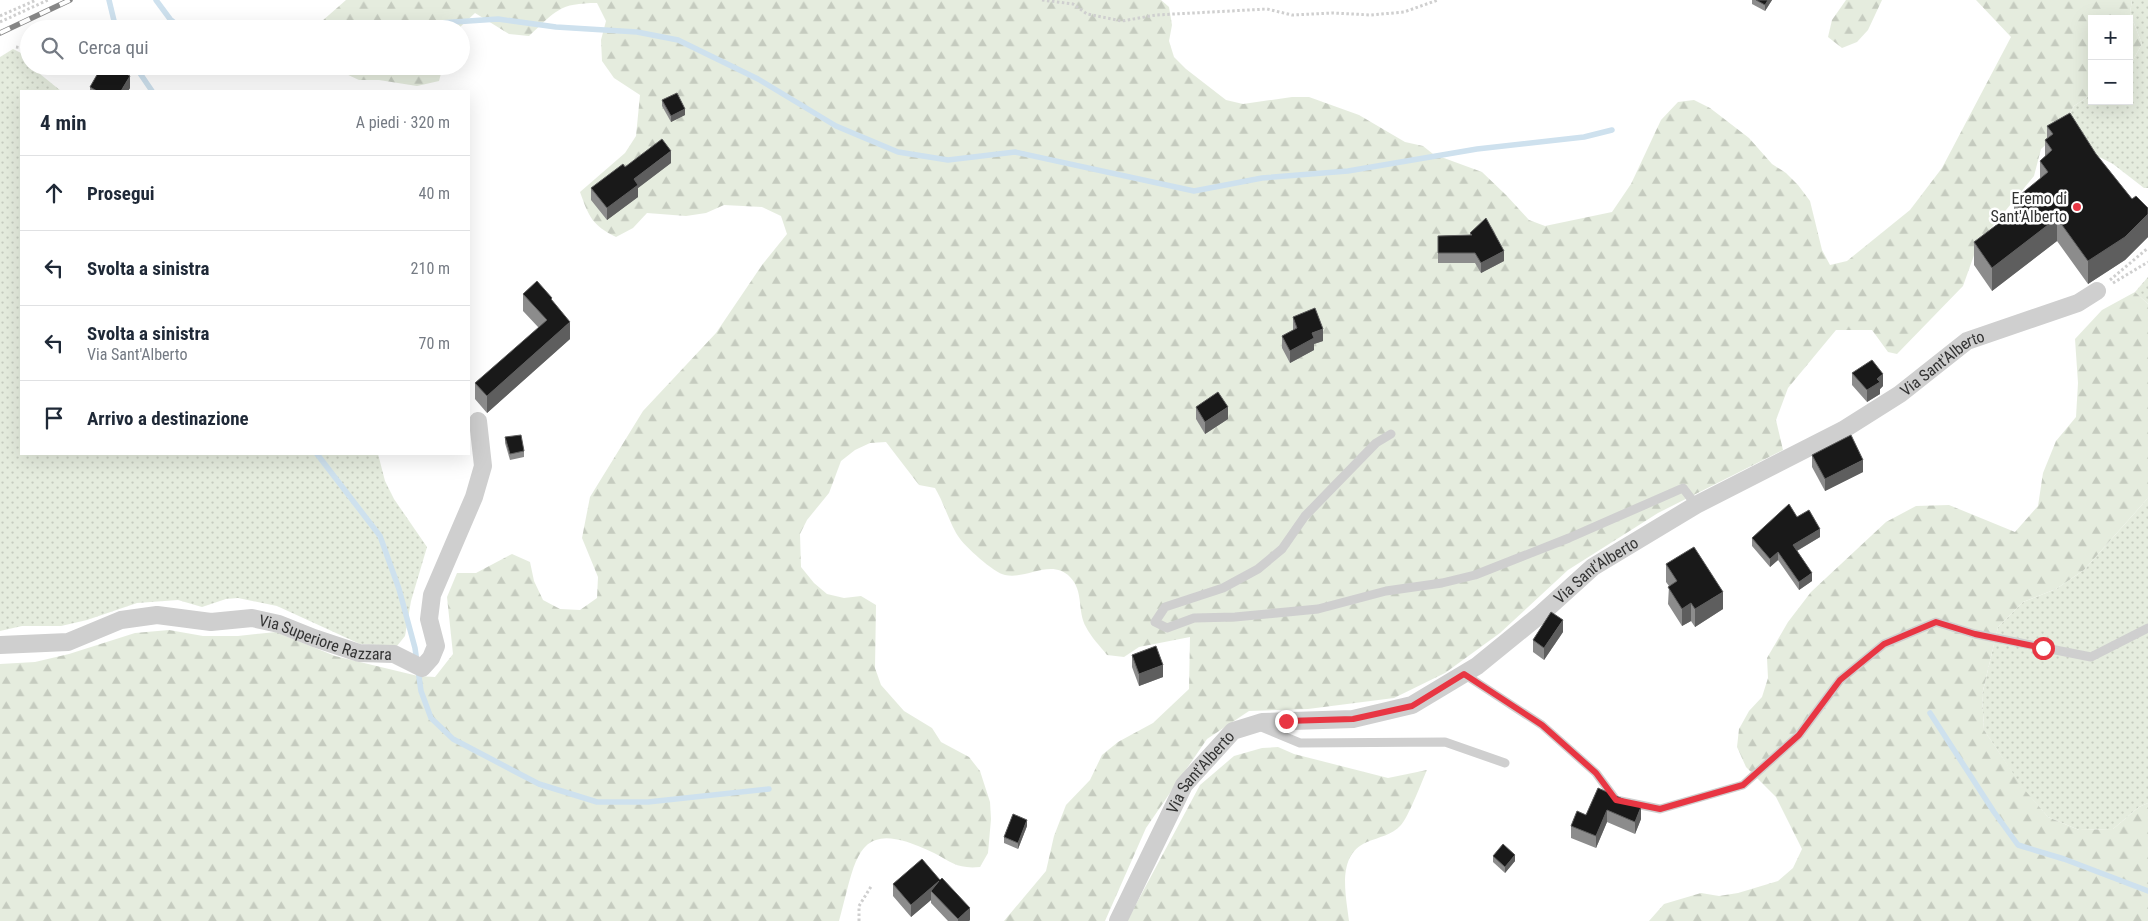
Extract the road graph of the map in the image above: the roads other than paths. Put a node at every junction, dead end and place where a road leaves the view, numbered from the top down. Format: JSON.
{"nodes":[{"id":1,"x":2096,"y":291,"type":"road end"},
{"id":2,"x":478,"y":421,"type":"dead end"},
{"id":3,"x":1391,"y":434,"type":"dead end"},
{"id":4,"x":1696,"y":505,"type":"junction"},
{"id":5,"x":2148,"y":628,"type":"edge"},
{"id":6,"x":0,"y":645,"type":"edge"},
{"id":7,"x":1464,"y":674,"type":"junction"},
{"id":8,"x":1254,"y":724,"type":"junction"},
{"id":9,"x":1505,"y":763,"type":"dead end"},
{"id":10,"x":1118,"y":921,"type":"edge"}],
"edges":[{"from":1,"to":4,"type":"street","name":"Via Sant'Alberto"},
{"from":2,"to":6,"type":"street","name":"Via Superiore Razzara"},
{"from":3,"to":4,"type":"lane"},
{"from":4,"to":7,"type":"street","name":"Via Sant'Alberto"},
{"from":5,"to":7,"type":"lane"},
{"from":7,"to":8,"type":"street","name":"Via Sant'Alberto"},
{"from":8,"to":9,"type":"lane"},
{"from":8,"to":10,"type":"street","name":"Via Sant'Alberto"}]}
